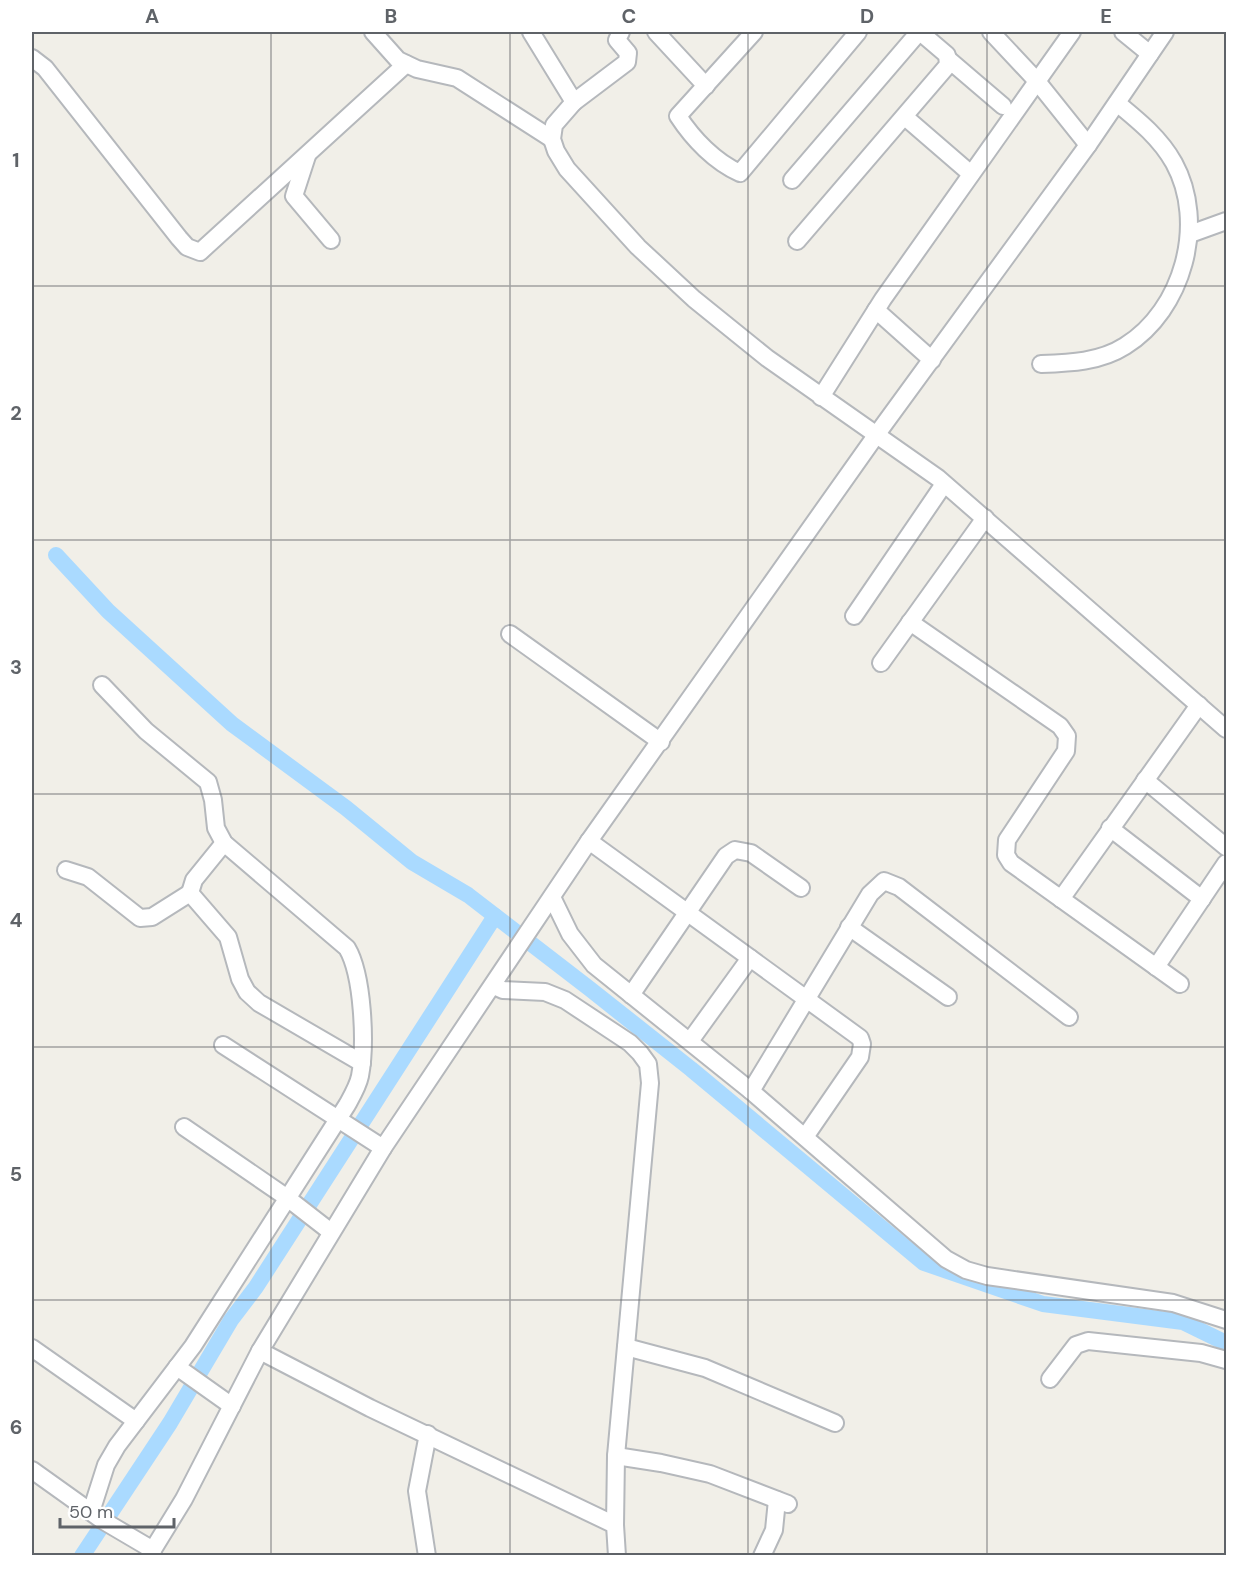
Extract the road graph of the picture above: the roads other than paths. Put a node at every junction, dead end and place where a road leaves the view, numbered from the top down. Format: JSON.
{"nodes":[{"id":1,"x":373,"y":32,"type":"edge"},
{"id":2,"x":531,"y":32,"type":"edge"},
{"id":3,"x":621,"y":32,"type":"edge"},
{"id":4,"x":656,"y":32,"type":"edge"},
{"id":5,"x":754,"y":32,"type":"edge"},
{"id":6,"x":858,"y":32,"type":"edge"},
{"id":7,"x":920,"y":32,"type":"edge"},
{"id":8,"x":991,"y":32,"type":"edge"},
{"id":9,"x":1072,"y":32,"type":"edge"},
{"id":10,"x":1123,"y":32,"type":"edge"},
{"id":11,"x":1165,"y":32,"type":"edge"},
{"id":12,"x":1150,"y":54,"type":"junction"},
{"id":13,"x":32,"y":58,"type":"edge"},
{"id":14,"x":948,"y":59,"type":"junction"},
{"id":15,"x":406,"y":64,"type":"junction"},
{"id":16,"x":1036,"y":80,"type":"junction"},
{"id":17,"x":706,"y":86,"type":"junction"},
{"id":18,"x":574,"y":102,"type":"junction"},
{"id":19,"x":1118,"y":103,"type":"junction"},
{"id":20,"x":1003,"y":106,"type":"dead end"},
{"id":21,"x":905,"y":117,"type":"junction"},
{"id":22,"x":552,"y":139,"type":"junction"},
{"id":23,"x":1088,"y":145,"type":"junction"},
{"id":24,"x":307,"y":154,"type":"junction"},
{"id":25,"x":971,"y":174,"type":"junction"},
{"id":26,"x":792,"y":180,"type":"dead end"},
{"id":27,"x":1227,"y":221,"type":"edge"},
{"id":28,"x":1190,"y":234,"type":"junction"},
{"id":29,"x":331,"y":240,"type":"dead end"},
{"id":30,"x":797,"y":241,"type":"dead end"},
{"id":31,"x":876,"y":310,"type":"junction"},
{"id":32,"x":932,"y":360,"type":"junction"},
{"id":33,"x":1041,"y":364,"type":"dead end"},
{"id":34,"x":821,"y":397,"type":"junction"},
{"id":35,"x":878,"y":434,"type":"junction"},
{"id":36,"x":944,"y":484,"type":"junction"},
{"id":37,"x":985,"y":518,"type":"junction"},
{"id":38,"x":854,"y":616,"type":"dead end"},
{"id":39,"x":910,"y":622,"type":"junction"},
{"id":40,"x":510,"y":634,"type":"dead end"},
{"id":41,"x":881,"y":663,"type":"dead end"},
{"id":42,"x":102,"y":685,"type":"dead end"},
{"id":43,"x":1199,"y":705,"type":"junction"},
{"id":44,"x":1227,"y":729,"type":"edge"},
{"id":45,"x":661,"y":742,"type":"junction"},
{"id":46,"x":1145,"y":780,"type":"junction"},
{"id":47,"x":1110,"y":828,"type":"junction"},
{"id":48,"x":590,"y":841,"type":"junction"},
{"id":49,"x":224,"y":843,"type":"junction"},
{"id":50,"x":1227,"y":847,"type":"edge"},
{"id":51,"x":1227,"y":863,"type":"edge"},
{"id":52,"x":66,"y":870,"type":"dead end"},
{"id":53,"x":801,"y":888,"type":"dead end"},
{"id":54,"x":190,"y":893,"type":"junction"},
{"id":55,"x":1061,"y":899,"type":"junction"},
{"id":56,"x":1202,"y":899,"type":"junction"},
{"id":57,"x":549,"y":901,"type":"junction"},
{"id":58,"x":688,"y":913,"type":"junction"},
{"id":59,"x":849,"y":927,"type":"junction"},
{"id":60,"x":750,"y":958,"type":"junction"},
{"id":61,"x":1156,"y":967,"type":"junction"},
{"id":62,"x":1180,"y":984,"type":"dead end"},
{"id":63,"x":494,"y":986,"type":"junction"},
{"id":64,"x":631,"y":995,"type":"junction"},
{"id":65,"x":948,"y":997,"type":"dead end"},
{"id":66,"x":807,"y":998,"type":"junction"},
{"id":67,"x":1069,"y":1017,"type":"dead end"},
{"id":68,"x":690,"y":1041,"type":"junction"},
{"id":69,"x":222,"y":1045,"type":"dead end"},
{"id":70,"x":362,"y":1064,"type":"junction"},
{"id":71,"x":751,"y":1091,"type":"junction"},
{"id":72,"x":345,"y":1123,"type":"junction"},
{"id":73,"x":184,"y":1127,"type":"dead end"},
{"id":74,"x":805,"y":1137,"type":"junction"},
{"id":75,"x":383,"y":1148,"type":"junction"},
{"id":76,"x":286,"y":1197,"type":"junction"},
{"id":77,"x":331,"y":1232,"type":"junction"},
{"id":78,"x":1227,"y":1320,"type":"edge"},
{"id":79,"x":626,"y":1347,"type":"junction"},
{"id":80,"x":32,"y":1348,"type":"edge"},
{"id":81,"x":260,"y":1351,"type":"junction"},
{"id":82,"x":1227,"y":1360,"type":"edge"},
{"id":83,"x":183,"y":1372,"type":"junction"},
{"id":84,"x":1050,"y":1379,"type":"dead end"},
{"id":85,"x":232,"y":1406,"type":"junction"},
{"id":86,"x":136,"y":1421,"type":"junction"},
{"id":87,"x":835,"y":1422,"type":"dead end"},
{"id":88,"x":428,"y":1434,"type":"junction"},
{"id":89,"x":616,"y":1456,"type":"junction"},
{"id":90,"x":32,"y":1470,"type":"edge"},
{"id":91,"x":103,"y":1520,"type":"junction"},
{"id":92,"x":615,"y":1525,"type":"junction"},
{"id":93,"x":151,"y":1552,"type":"edge"},
{"id":94,"x":428,"y":1556,"type":"edge"},
{"id":95,"x":617,"y":1556,"type":"edge"},
{"id":96,"x":762,"y":1556,"type":"edge"}],
"edges":[{"from":1,"to":15,"type":"street"},
{"from":2,"to":18,"type":"street"},
{"from":3,"to":18,"type":"street"},
{"from":4,"to":17,"type":"street"},
{"from":5,"to":17,"type":"street"},
{"from":6,"to":17,"type":"street"},
{"from":7,"to":14,"type":"street"},
{"from":7,"to":26,"type":"street"},
{"from":8,"to":16,"type":"street"},
{"from":9,"to":16,"type":"street"},
{"from":10,"to":12,"type":"street"},
{"from":11,"to":12,"type":"street"},
{"from":12,"to":19,"type":"street"},
{"from":13,"to":24,"type":"street"},
{"from":14,"to":20,"type":"street"},
{"from":14,"to":21,"type":"street"},
{"from":15,"to":22,"type":"street"},
{"from":15,"to":24,"type":"street"},
{"from":16,"to":23,"type":"street"},
{"from":16,"to":25,"type":"street"},
{"from":18,"to":22,"type":"street"},
{"from":19,"to":23,"type":"street"},
{"from":19,"to":28,"type":"street"},
{"from":21,"to":25,"type":"street"},
{"from":21,"to":30,"type":"street"},
{"from":22,"to":34,"type":"street"},
{"from":23,"to":32,"type":"street"},
{"from":24,"to":29,"type":"street"},
{"from":25,"to":31,"type":"street"},
{"from":27,"to":28,"type":"street"},
{"from":28,"to":33,"type":"street"},
{"from":31,"to":32,"type":"street"},
{"from":31,"to":34,"type":"street"},
{"from":32,"to":35,"type":"street"},
{"from":34,"to":35,"type":"street"},
{"from":35,"to":36,"type":"street"},
{"from":35,"to":45,"type":"street"},
{"from":36,"to":37,"type":"street"},
{"from":36,"to":38,"type":"street"},
{"from":37,"to":39,"type":"street"},
{"from":37,"to":43,"type":"street"},
{"from":39,"to":41,"type":"street"},
{"from":39,"to":55,"type":"street"},
{"from":40,"to":45,"type":"street"},
{"from":42,"to":49,"type":"street"},
{"from":43,"to":44,"type":"street"},
{"from":43,"to":46,"type":"street"},
{"from":45,"to":48,"type":"street"},
{"from":46,"to":47,"type":"street"},
{"from":46,"to":50,"type":"street"},
{"from":47,"to":55,"type":"street"},
{"from":47,"to":56,"type":"street"},
{"from":48,"to":57,"type":"street"},
{"from":48,"to":58,"type":"street"},
{"from":49,"to":54,"type":"street"},
{"from":49,"to":70,"type":"street"},
{"from":51,"to":56,"type":"street"},
{"from":52,"to":54,"type":"street"},
{"from":53,"to":58,"type":"street"},
{"from":54,"to":70,"type":"street"},
{"from":55,"to":61,"type":"street"},
{"from":56,"to":61,"type":"street"},
{"from":57,"to":63,"type":"street"},
{"from":57,"to":64,"type":"street"},
{"from":58,"to":60,"type":"street"},
{"from":58,"to":64,"type":"street"},
{"from":59,"to":65,"type":"street"},
{"from":59,"to":66,"type":"street"},
{"from":59,"to":67,"type":"street"},
{"from":60,"to":66,"type":"street"},
{"from":60,"to":68,"type":"street"},
{"from":61,"to":62,"type":"street"},
{"from":63,"to":75,"type":"street"},
{"from":63,"to":79,"type":"street"},
{"from":64,"to":68,"type":"street"},
{"from":66,"to":71,"type":"street"},
{"from":66,"to":74,"type":"street"},
{"from":68,"to":71,"type":"street"},
{"from":69,"to":72,"type":"street"},
{"from":70,"to":72,"type":"street"},
{"from":71,"to":74,"type":"street"},
{"from":72,"to":75,"type":"street"},
{"from":72,"to":76,"type":"street"},
{"from":73,"to":76,"type":"street"},
{"from":74,"to":78,"type":"street"},
{"from":75,"to":77,"type":"street"},
{"from":76,"to":77,"type":"street"},
{"from":76,"to":83,"type":"street"},
{"from":77,"to":81,"type":"street"},
{"from":79,"to":87,"type":"street"},
{"from":79,"to":89,"type":"street"},
{"from":80,"to":86,"type":"street"},
{"from":81,"to":85,"type":"street"},
{"from":81,"to":88,"type":"street"},
{"from":82,"to":84,"type":"street"},
{"from":83,"to":85,"type":"street"},
{"from":83,"to":86,"type":"street"},
{"from":85,"to":93,"type":"street"},
{"from":86,"to":91,"type":"street"},
{"from":88,"to":92,"type":"street"},
{"from":88,"to":94,"type":"street"},
{"from":89,"to":92,"type":"street"},
{"from":89,"to":96,"type":"street"},
{"from":90,"to":91,"type":"street"},
{"from":91,"to":93,"type":"street"},
{"from":92,"to":95,"type":"street"}]}
